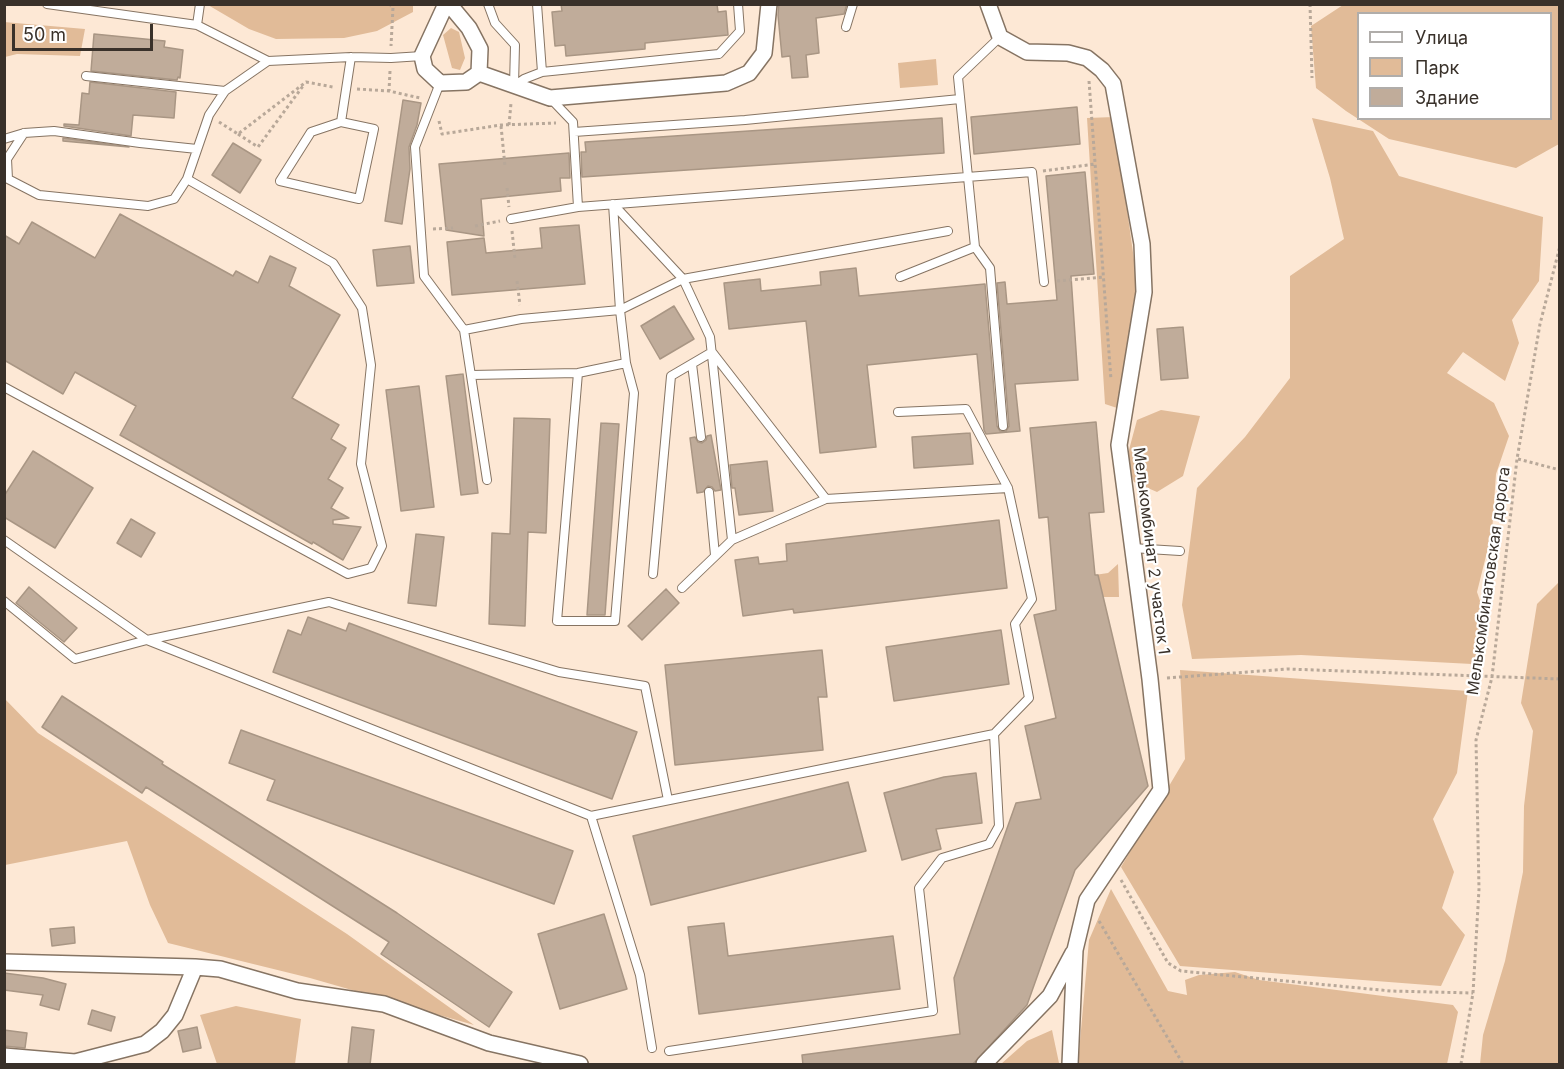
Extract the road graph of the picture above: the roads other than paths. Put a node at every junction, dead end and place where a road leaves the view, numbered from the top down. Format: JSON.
{"nodes":[{"id":1,"x":46,"y":4,"type":"edge"},
{"id":2,"x":200,"y":4,"type":"edge"},
{"id":3,"x":448,"y":4,"type":"edge"},
{"id":4,"x":488,"y":4,"type":"edge"},
{"id":5,"x":537,"y":4,"type":"edge"},
{"id":6,"x":738,"y":4,"type":"edge"},
{"id":7,"x":769,"y":4,"type":"edge"},
{"id":8,"x":853,"y":4,"type":"edge"},
{"id":9,"x":988,"y":4,"type":"edge"},
{"id":10,"x":107,"y":9,"type":"edge"},
{"id":11,"x":197,"y":25,"type":"junction"},
{"id":12,"x":846,"y":27,"type":"dead end"},
{"id":13,"x":1000,"y":37,"type":"junction"},
{"id":14,"x":422,"y":56,"type":"junction"},
{"id":15,"x":351,"y":57,"type":"junction"},
{"id":16,"x":268,"y":61,"type":"junction"},
{"id":17,"x":542,"y":72,"type":"junction"},
{"id":18,"x":479,"y":73,"type":"junction"},
{"id":19,"x":86,"y":76,"type":"dead end"},
{"id":20,"x":440,"y":83,"type":"junction"},
{"id":21,"x":514,"y":86,"type":"junction"},
{"id":22,"x":225,"y":91,"type":"junction"},
{"id":23,"x":550,"y":98,"type":"junction"},
{"id":24,"x":960,"y":99,"type":"junction"},
{"id":25,"x":341,"y":122,"type":"junction"},
{"id":26,"x":574,"y":132,"type":"junction"},
{"id":27,"x":24,"y":133,"type":"junction"},
{"id":28,"x":4,"y":139,"type":"edge"},
{"id":29,"x":197,"y":148,"type":"junction"},
{"id":30,"x":967,"y":176,"type":"junction"},
{"id":31,"x":186,"y":179,"type":"junction"},
{"id":32,"x":613,"y":204,"type":"junction"},
{"id":33,"x":578,"y":207,"type":"junction"},
{"id":34,"x":510,"y":219,"type":"road end"},
{"id":35,"x":948,"y":231,"type":"dead end"},
{"id":36,"x":975,"y":247,"type":"junction"},
{"id":37,"x":900,"y":277,"type":"dead end"},
{"id":38,"x":683,"y":279,"type":"junction"},
{"id":39,"x":1044,"y":282,"type":"road end"},
{"id":40,"x":620,"y":310,"type":"junction"},
{"id":41,"x":464,"y":330,"type":"junction"},
{"id":42,"x":712,"y":352,"type":"junction"},
{"id":43,"x":626,"y":363,"type":"junction"},
{"id":44,"x":692,"y":364,"type":"junction"},
{"id":45,"x":578,"y":373,"type":"junction"},
{"id":46,"x":471,"y":375,"type":"junction"},
{"id":47,"x":4,"y":387,"type":"edge"},
{"id":48,"x":898,"y":412,"type":"dead end"},
{"id":49,"x":1003,"y":426,"type":"dead end"},
{"id":50,"x":701,"y":437,"type":"dead end"},
{"id":51,"x":487,"y":480,"type":"dead end"},
{"id":52,"x":1008,"y":489,"type":"junction"},
{"id":53,"x":709,"y":492,"type":"dead end"},
{"id":54,"x":826,"y":499,"type":"junction"},
{"id":55,"x":4,"y":540,"type":"edge"},
{"id":56,"x":732,"y":540,"type":"junction"},
{"id":57,"x":1132,"y":549,"type":"junction"},
{"id":58,"x":1180,"y":551,"type":"dead end"},
{"id":59,"x":716,"y":555,"type":"junction"},
{"id":60,"x":653,"y":574,"type":"dead end"},
{"id":61,"x":682,"y":588,"type":"dead end"},
{"id":62,"x":4,"y":601,"type":"edge"},
{"id":63,"x":147,"y":640,"type":"junction"},
{"id":64,"x":994,"y":734,"type":"junction"},
{"id":65,"x":668,"y":800,"type":"junction"},
{"id":66,"x":591,"y":816,"type":"junction"},
{"id":67,"x":1075,"y":950,"type":"junction"},
{"id":68,"x":4,"y":962,"type":"edge"},
{"id":69,"x":195,"y":967,"type":"junction"},
{"id":70,"x":652,"y":1048,"type":"dead end"},
{"id":71,"x":669,"y":1051,"type":"dead end"},
{"id":72,"x":4,"y":1056,"type":"edge"},
{"id":73,"x":580,"y":1065,"type":"edge"},
{"id":74,"x":984,"y":1065,"type":"edge"},
{"id":75,"x":1070,"y":1065,"type":"edge"}],
"edges":[{"from":1,"to":10,"type":"lane"},
{"from":2,"to":11,"type":"lane"},
{"from":3,"to":14,"type":"street"},
{"from":3,"to":18,"type":"street"},
{"from":4,"to":21,"type":"lane"},
{"from":5,"to":17,"type":"lane"},
{"from":6,"to":17,"type":"lane"},
{"from":7,"to":23,"type":"street"},
{"from":8,"to":12,"type":"lane"},
{"from":9,"to":13,"type":"street"},
{"from":10,"to":11,"type":"lane"},
{"from":11,"to":16,"type":"lane"},
{"from":13,"to":24,"type":"lane"},
{"from":13,"to":57,"type":"street","name":"Мелькомбинат 2 участок 1"},
{"from":14,"to":15,"type":"lane"},
{"from":14,"to":20,"type":"street"},
{"from":15,"to":16,"type":"lane"},
{"from":15,"to":25,"type":"lane"},
{"from":16,"to":22,"type":"lane"},
{"from":17,"to":21,"type":"lane"},
{"from":18,"to":20,"type":"street"},
{"from":18,"to":21,"type":"street"},
{"from":19,"to":22,"type":"lane"},
{"from":20,"to":41,"type":"lane"},
{"from":21,"to":23,"type":"street"},
{"from":22,"to":29,"type":"lane"},
{"from":23,"to":26,"type":"lane"},
{"from":24,"to":26,"type":"lane"},
{"from":24,"to":30,"type":"lane"},
{"from":25,"to":25,"type":"lane"},
{"from":26,"to":33,"type":"lane"},
{"from":27,"to":28,"type":"lane"},
{"from":27,"to":29,"type":"lane"},
{"from":27,"to":31,"type":"lane"},
{"from":29,"to":31,"type":"lane"},
{"from":30,"to":32,"type":"lane"},
{"from":30,"to":36,"type":"lane"},
{"from":30,"to":39,"type":"lane"},
{"from":31,"to":47,"type":"lane"},
{"from":32,"to":33,"type":"lane"},
{"from":32,"to":38,"type":"lane"},
{"from":32,"to":40,"type":"lane"},
{"from":33,"to":34,"type":"lane"},
{"from":35,"to":38,"type":"lane"},
{"from":36,"to":37,"type":"lane"},
{"from":36,"to":49,"type":"lane"},
{"from":38,"to":40,"type":"lane"},
{"from":38,"to":42,"type":"lane"},
{"from":40,"to":41,"type":"lane"},
{"from":40,"to":43,"type":"lane"},
{"from":41,"to":46,"type":"lane"},
{"from":42,"to":44,"type":"lane"},
{"from":42,"to":54,"type":"lane"},
{"from":42,"to":56,"type":"lane"},
{"from":43,"to":45,"type":"lane"},
{"from":43,"to":45,"type":"lane"},
{"from":44,"to":50,"type":"lane"},
{"from":44,"to":60,"type":"lane"},
{"from":45,"to":46,"type":"lane"},
{"from":46,"to":51,"type":"lane"},
{"from":48,"to":52,"type":"lane"},
{"from":52,"to":54,"type":"lane"},
{"from":52,"to":64,"type":"lane"},
{"from":53,"to":59,"type":"lane"},
{"from":54,"to":56,"type":"lane"},
{"from":55,"to":63,"type":"lane"},
{"from":56,"to":59,"type":"lane"},
{"from":57,"to":58,"type":"lane"},
{"from":57,"to":67,"type":"street","name":"Мелькомбинат 2 участок 1"},
{"from":59,"to":61,"type":"lane"},
{"from":62,"to":63,"type":"lane"},
{"from":63,"to":65,"type":"lane"},
{"from":63,"to":66,"type":"lane"},
{"from":64,"to":65,"type":"lane"},
{"from":64,"to":71,"type":"lane"},
{"from":65,"to":66,"type":"lane"},
{"from":66,"to":70,"type":"lane"},
{"from":67,"to":74,"type":"street"},
{"from":67,"to":75,"type":"street"},
{"from":68,"to":69,"type":"street"},
{"from":69,"to":72,"type":"street"},
{"from":69,"to":73,"type":"street"}]}
